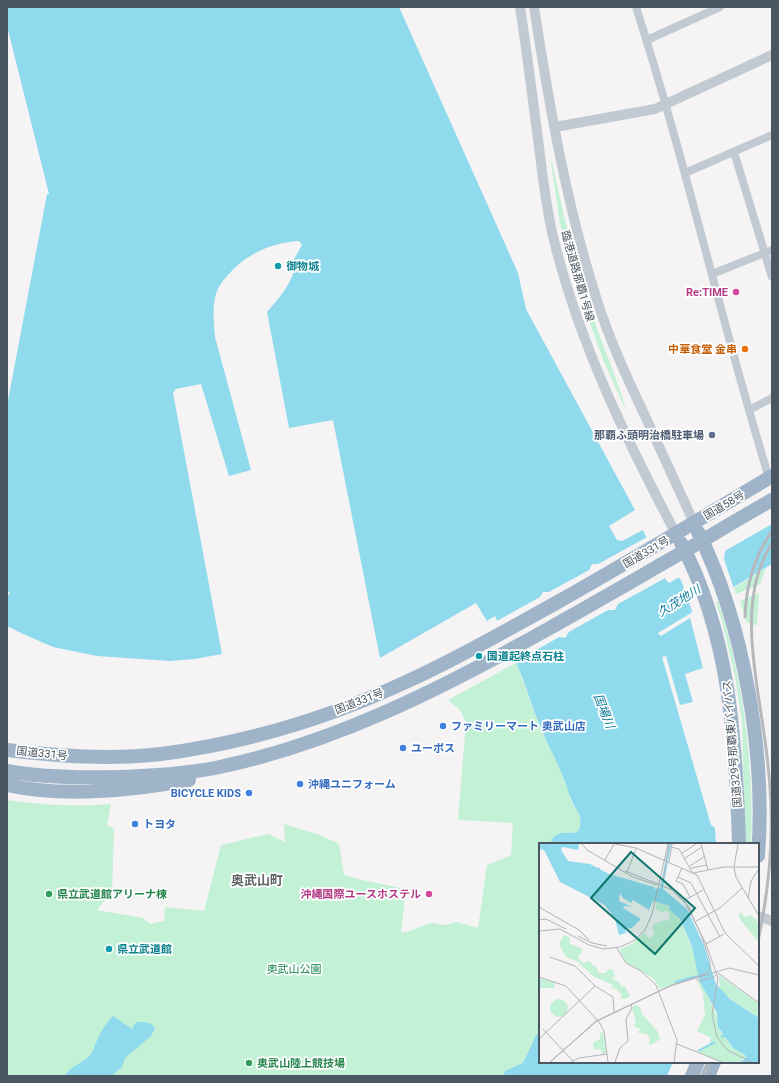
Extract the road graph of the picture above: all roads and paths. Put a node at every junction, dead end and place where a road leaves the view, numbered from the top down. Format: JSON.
{"nodes":[{"id":1,"x":520,"y":7,"type":"edge"},
{"id":2,"x":534,"y":7,"type":"edge"},
{"id":3,"x":636,"y":7,"type":"edge"},
{"id":4,"x":698,"y":7,"type":"edge"},
{"id":5,"x":720,"y":7,"type":"edge"},
{"id":6,"x":701,"y":16,"type":"junction"},
{"id":7,"x":647,"y":40,"type":"junction"},
{"id":8,"x":772,"y":55,"type":"edge"},
{"id":9,"x":666,"y":104,"type":"junction"},
{"id":10,"x":555,"y":127,"type":"junction"},
{"id":11,"x":772,"y":135,"type":"edge"},
{"id":12,"x":734,"y":152,"type":"junction"},
{"id":13,"x":686,"y":174,"type":"junction"},
{"id":14,"x":768,"y":252,"type":"edge"},
{"id":15,"x":712,"y":274,"type":"junction"},
{"id":16,"x":772,"y":277,"type":"edge"},
{"id":17,"x":772,"y":398,"type":"edge"},
{"id":18,"x":749,"y":410,"type":"junction"},
{"id":19,"x":771,"y":477,"type":"edge"},
{"id":20,"x":772,"y":500,"type":"edge"},
{"id":21,"x":694,"y":523,"type":"junction"},
{"id":22,"x":676,"y":534,"type":"junction"},
{"id":23,"x":702,"y":540,"type":"junction"},
{"id":24,"x":685,"y":550,"type":"junction"},
{"id":25,"x":7,"y":750,"type":"edge"},
{"id":26,"x":213,"y":768,"type":"junction"},
{"id":27,"x":7,"y":771,"type":"edge"},
{"id":28,"x":7,"y":785,"type":"edge"},
{"id":29,"x":739,"y":843,"type":"edge"},
{"id":30,"x":759,"y":843,"type":"edge"},
{"id":31,"x":759,"y":916,"type":"edge"},
{"id":32,"x":772,"y":921,"type":"edge"},
{"id":33,"x":698,"y":1063,"type":"edge"},
{"id":34,"x":714,"y":1063,"type":"edge"},
{"id":35,"x":692,"y":1076,"type":"edge"},
{"id":36,"x":708,"y":1076,"type":"edge"}],
"edges":[{"from":1,"to":22,"type":"street","name":"臨港道路那覇1号線"},
{"from":2,"to":10,"type":"street","name":"臨港道路那覇1号線"},
{"from":3,"to":7,"type":"street"},
{"from":4,"to":6,"type":"street"},
{"from":5,"to":6,"type":"street"},
{"from":6,"to":7,"type":"street"},
{"from":7,"to":9,"type":"street"},
{"from":8,"to":9,"type":"street"},
{"from":9,"to":10,"type":"street"},
{"from":9,"to":13,"type":"street"},
{"from":10,"to":21,"type":"street","name":"臨港道路那覇1号線"},
{"from":11,"to":12,"type":"street"},
{"from":12,"to":13,"type":"street"},
{"from":12,"to":14,"type":"street"},
{"from":13,"to":15,"type":"street"},
{"from":14,"to":15,"type":"street"},
{"from":14,"to":16,"type":"street"},
{"from":15,"to":18,"type":"street"},
{"from":17,"to":18,"type":"street"},
{"from":18,"to":19,"type":"street"},
{"from":19,"to":21,"type":"highway","name":"国道58号"},
{"from":20,"to":23,"type":"highway","name":"国道58号"},
{"from":21,"to":22,"type":"highway","name":"国道58号"},
{"from":21,"to":23,"type":"highway","name":"国道329号那覇東バイパス"},
{"from":22,"to":24,"type":"highway","name":"国道329号那覇東バイパス"},
{"from":22,"to":25,"type":"highway","name":"国道331号"},
{"from":23,"to":24,"type":"highway","name":"国道58号"},
{"from":23,"to":30,"type":"highway","name":"国道329号那覇東バイパス"},
{"from":24,"to":26,"type":"highway","name":"国道331号"},
{"from":24,"to":29,"type":"highway","name":"国道329号那覇東バイパス"},
{"from":26,"to":27,"type":"highway","name":"国道331号"},
{"from":26,"to":28,"type":"highway","name":"国道331号"},
{"from":31,"to":32,"type":"street"},
{"from":33,"to":35,"type":"highway"},
{"from":34,"to":36,"type":"highway"}]}
